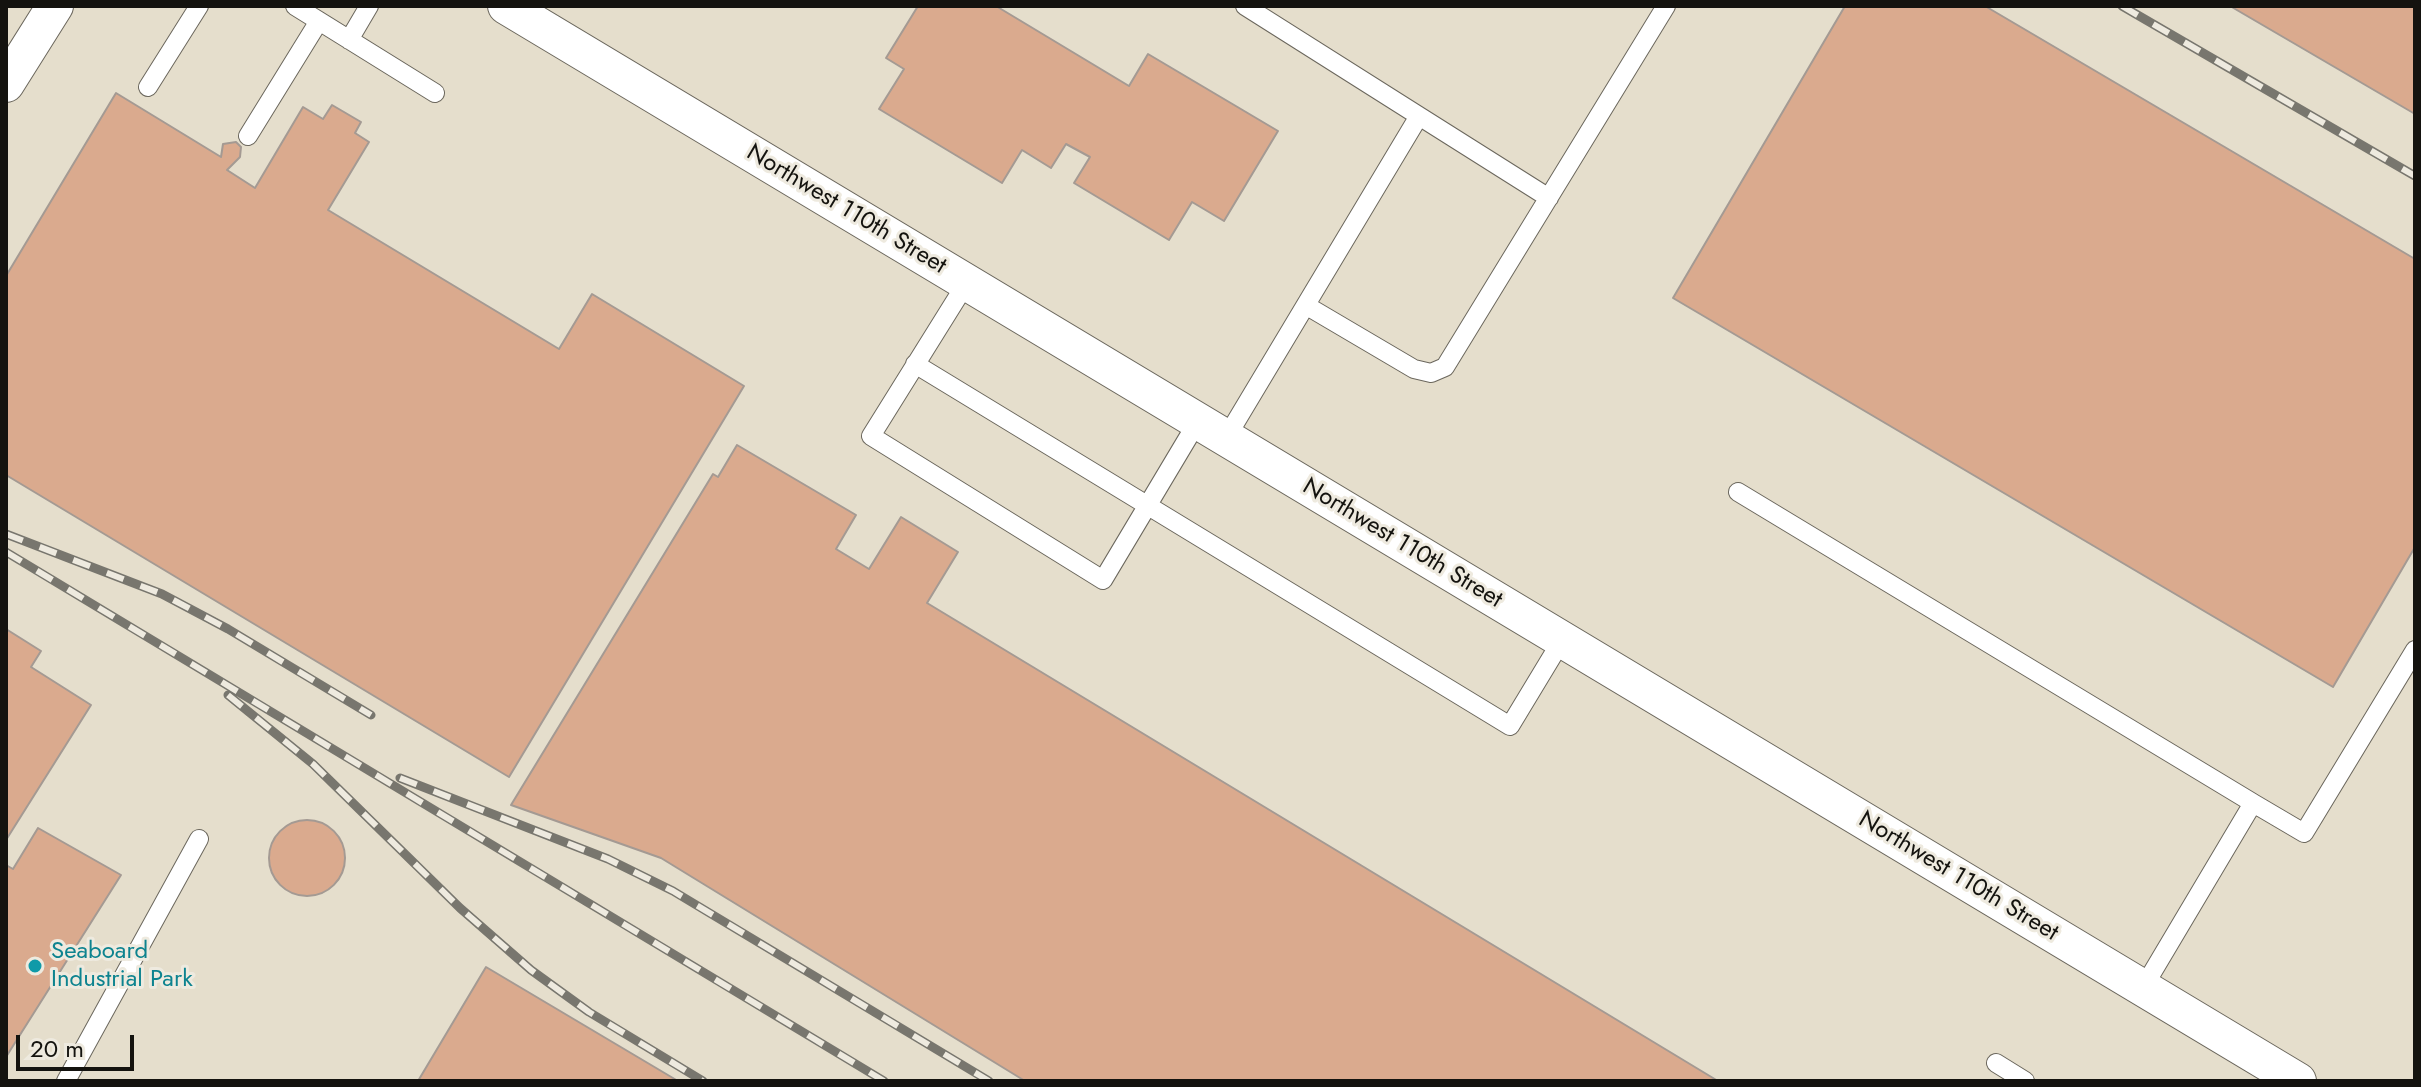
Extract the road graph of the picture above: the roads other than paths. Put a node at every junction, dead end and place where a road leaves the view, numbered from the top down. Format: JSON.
{"nodes":[{"id":1,"x":55,"y":6,"type":"edge"},
{"id":2,"x":199,"y":6,"type":"edge"},
{"id":3,"x":295,"y":6,"type":"edge"},
{"id":4,"x":369,"y":6,"type":"edge"},
{"id":5,"x":506,"y":6,"type":"edge"},
{"id":6,"x":1245,"y":6,"type":"edge"},
{"id":7,"x":1666,"y":6,"type":"edge"},
{"id":8,"x":319,"y":21,"type":"junction"},
{"id":9,"x":349,"y":40,"type":"junction"},
{"id":10,"x":6,"y":84,"type":"edge"},
{"id":11,"x":148,"y":87,"type":"dead end"},
{"id":12,"x":435,"y":93,"type":"dead end"},
{"id":13,"x":1419,"y":116,"type":"junction"},
{"id":14,"x":248,"y":136,"type":"dead end"},
{"id":15,"x":1549,"y":198,"type":"junction"},
{"id":16,"x":967,"y":282,"type":"junction"},
{"id":17,"x":1307,"y":306,"type":"junction"},
{"id":18,"x":915,"y":364,"type":"junction"},
{"id":19,"x":1212,"y":430,"type":"junction"},
{"id":20,"x":1738,"y":492,"type":"dead end"},
{"id":21,"x":1147,"y":504,"type":"junction"},
{"id":22,"x":1562,"y":640,"type":"junction"},
{"id":23,"x":2415,"y":650,"type":"edge"},
{"id":24,"x":2253,"y":803,"type":"junction"},
{"id":25,"x":199,"y":839,"type":"dead end"},
{"id":26,"x":2143,"y":988,"type":"junction"},
{"id":27,"x":1996,"y":1063,"type":"dead end"},
{"id":28,"x":66,"y":1081,"type":"edge"},
{"id":29,"x":2025,"y":1081,"type":"edge"},
{"id":30,"x":2298,"y":1081,"type":"edge"}],
"edges":[{"from":1,"to":10,"type":"street"},
{"from":2,"to":11,"type":"lane"},
{"from":3,"to":8,"type":"lane"},
{"from":4,"to":9,"type":"lane"},
{"from":5,"to":16,"type":"street","name":"Northwest 110th Street"},
{"from":6,"to":13,"type":"lane"},
{"from":7,"to":15,"type":"lane"},
{"from":8,"to":9,"type":"lane"},
{"from":8,"to":14,"type":"lane"},
{"from":9,"to":12,"type":"lane"},
{"from":13,"to":15,"type":"lane"},
{"from":13,"to":17,"type":"lane"},
{"from":15,"to":17,"type":"lane"},
{"from":16,"to":18,"type":"lane"},
{"from":16,"to":19,"type":"street","name":"Northwest 110th Street"},
{"from":17,"to":19,"type":"lane"},
{"from":18,"to":21,"type":"lane"},
{"from":18,"to":21,"type":"lane"},
{"from":19,"to":21,"type":"lane"},
{"from":19,"to":22,"type":"street","name":"Northwest 110th Street"},
{"from":20,"to":24,"type":"lane"},
{"from":21,"to":22,"type":"lane"},
{"from":22,"to":26,"type":"street","name":"Northwest 110th Street"},
{"from":23,"to":24,"type":"lane"},
{"from":24,"to":26,"type":"lane"},
{"from":25,"to":28,"type":"lane"},
{"from":26,"to":30,"type":"street","name":"Northwest 110th Street"},
{"from":27,"to":29,"type":"lane"}]}
